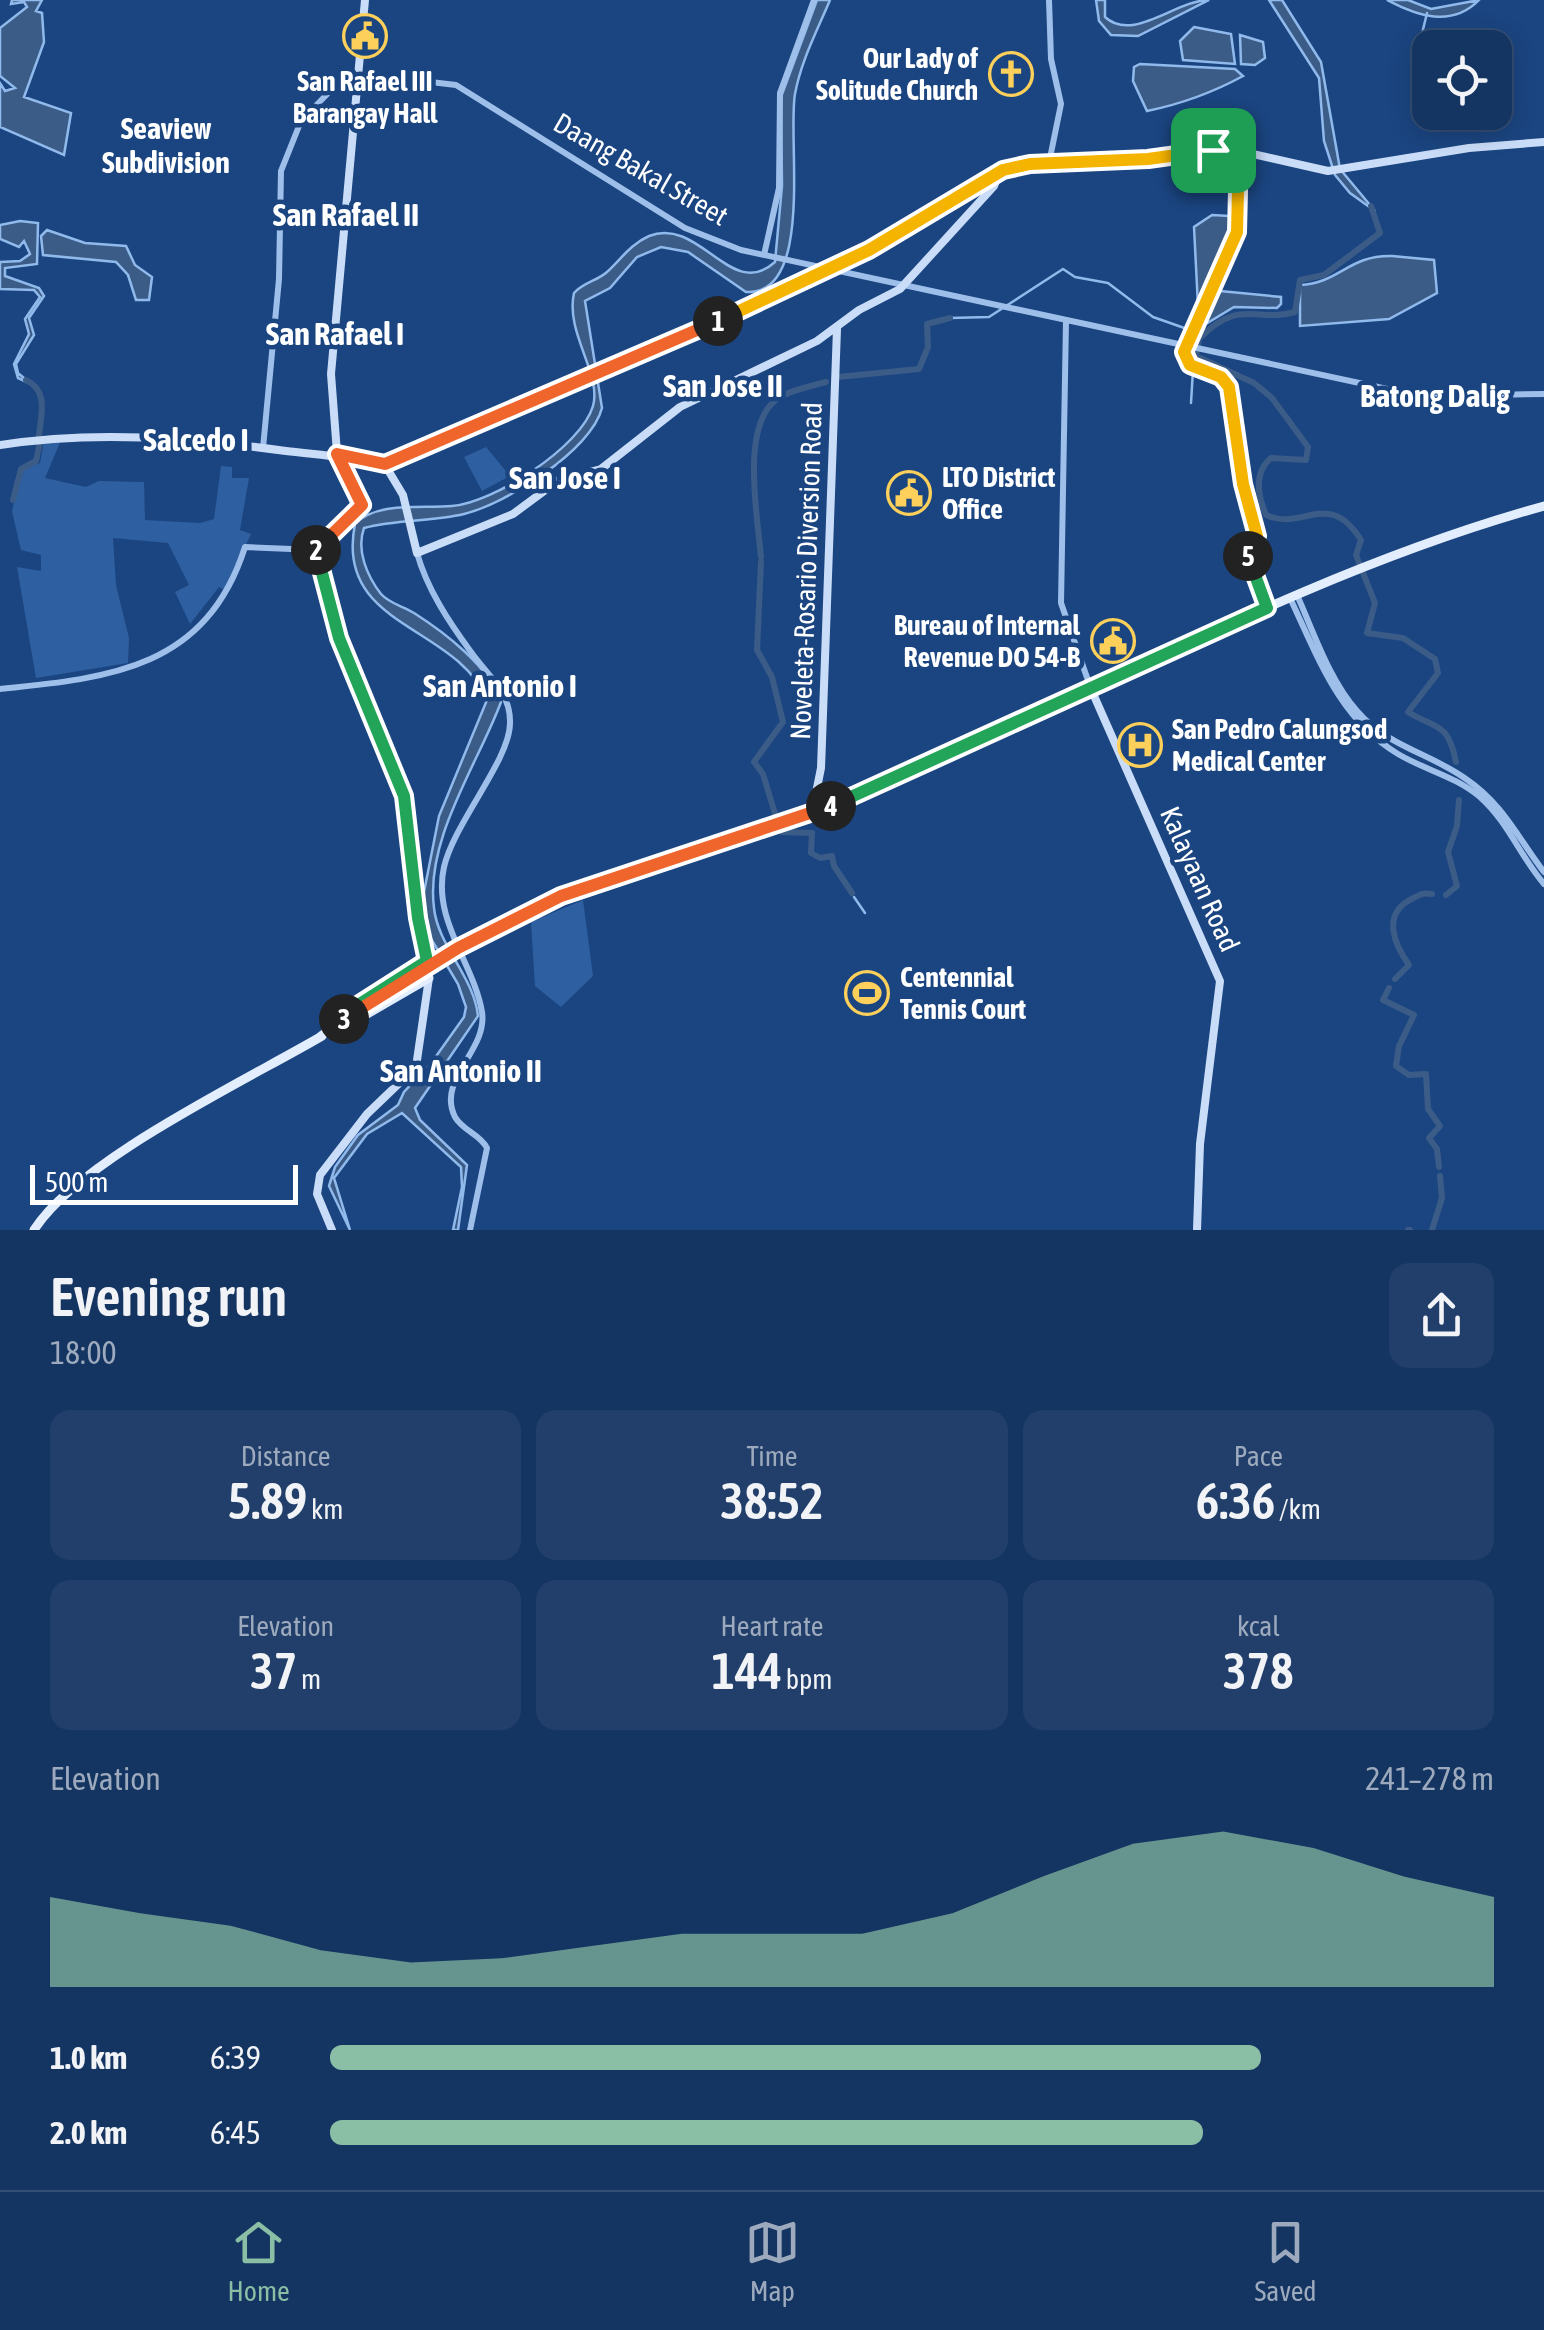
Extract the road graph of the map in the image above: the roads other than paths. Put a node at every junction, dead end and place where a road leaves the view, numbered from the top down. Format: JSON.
{"nodes":[{"id":1,"x":365,"y":0,"type":"edge"},
{"id":2,"x":814,"y":0,"type":"edge"},
{"id":3,"x":1049,"y":0,"type":"edge"},
{"id":4,"x":358,"y":82,"type":"junction"},
{"id":5,"x":1544,"y":142,"type":"edge"},
{"id":6,"x":1239,"y":150,"type":"junction"},
{"id":7,"x":1049,"y":162,"type":"junction"},
{"id":8,"x":999,"y":173,"type":"junction"},
{"id":9,"x":764,"y":255,"type":"junction"},
{"id":10,"x":832,"y":270,"type":"junction"},
{"id":11,"x":903,"y":286,"type":"junction"},
{"id":12,"x":1066,"y":321,"type":"junction"},
{"id":13,"x":836,"y":329,"type":"junction"},
{"id":14,"x":1188,"y":347,"type":"junction"},
{"id":15,"x":1544,"y":394,"type":"edge"},
{"id":16,"x":0,"y":446,"type":"edge"},
{"id":17,"x":263,"y":448,"type":"junction"},
{"id":18,"x":337,"y":454,"type":"junction"},
{"id":19,"x":385,"y":464,"type":"junction"},
{"id":20,"x":1544,"y":506,"type":"edge"},
{"id":21,"x":412,"y":538,"type":"junction"},
{"id":22,"x":432,"y":549,"type":"junction"},
{"id":23,"x":316,"y":550,"type":"junction"},
{"id":24,"x":416,"y":553,"type":"junction"},
{"id":25,"x":1293,"y":596,"type":"junction"},
{"id":26,"x":1267,"y":608,"type":"junction"},
{"id":27,"x":0,"y":689,"type":"edge"},
{"id":28,"x":1091,"y":689,"type":"junction"},
{"id":29,"x":812,"y":812,"type":"junction"},
{"id":30,"x":1521,"y":844,"type":"junction"},
{"id":31,"x":1544,"y":872,"type":"edge"},
{"id":32,"x":1544,"y":884,"type":"edge"},
{"id":33,"x":431,"y":968,"type":"junction"},
{"id":34,"x":344,"y":1021,"type":"junction"},
{"id":35,"x":34,"y":1230,"type":"edge"},
{"id":36,"x":332,"y":1230,"type":"edge"},
{"id":37,"x":470,"y":1230,"type":"edge"},
{"id":38,"x":1197,"y":1230,"type":"edge"}],
"edges":[{"from":1,"to":4,"type":"main road"},
{"from":2,"to":9,"type":"street"},
{"from":3,"to":7,"type":"street"},
{"from":4,"to":9,"type":"street","name":"Daang Bakal Street"},
{"from":4,"to":17,"type":"street"},
{"from":4,"to":18,"type":"main road"},
{"from":5,"to":6,"type":"main road"},
{"from":6,"to":7,"type":"main road"},
{"from":6,"to":14,"type":"street"},
{"from":7,"to":8,"type":"main road"},
{"from":8,"to":10,"type":"main road"},
{"from":8,"to":11,"type":"main road"},
{"from":9,"to":10,"type":"street","name":"Daang Bakal Street"},
{"from":10,"to":11,"type":"street","name":"Daang Bakal Street"},
{"from":10,"to":19,"type":"main road"},
{"from":11,"to":12,"type":"street","name":"Daang Bakal Street"},
{"from":11,"to":13,"type":"main road"},
{"from":12,"to":14,"type":"street","name":"Daang Bakal Street"},
{"from":12,"to":28,"type":"street","name":"Kalayaan Road"},
{"from":13,"to":22,"type":"main road"},
{"from":13,"to":29,"type":"main road","name":"Noveleta-Rosario Diversion Road"},
{"from":14,"to":15,"type":"street","name":"Daang Bakal Street"},
{"from":14,"to":26,"type":"street"},
{"from":16,"to":17,"type":"main road"},
{"from":17,"to":18,"type":"main road"},
{"from":18,"to":19,"type":"main road"},
{"from":18,"to":23,"type":"main road"},
{"from":19,"to":21,"type":"main road"},
{"from":20,"to":25,"type":"main road"},
{"from":21,"to":22,"type":"main road"},
{"from":21,"to":24,"type":"main road"},
{"from":22,"to":24,"type":"main road"},
{"from":23,"to":27,"type":"street"},
{"from":23,"to":33,"type":"main road"},
{"from":24,"to":37,"type":"street"},
{"from":25,"to":26,"type":"main road"},
{"from":25,"to":30,"type":"street"},
{"from":26,"to":28,"type":"main road"},
{"from":28,"to":29,"type":"main road"},
{"from":28,"to":38,"type":"main road","name":"Kalayaan Road"},
{"from":29,"to":33,"type":"main road"},
{"from":30,"to":31,"type":"street"},
{"from":30,"to":32,"type":"street"},
{"from":33,"to":34,"type":"main road"},
{"from":33,"to":34,"type":"main road"},
{"from":33,"to":36,"type":"main road"},
{"from":34,"to":35,"type":"main road"}]}
